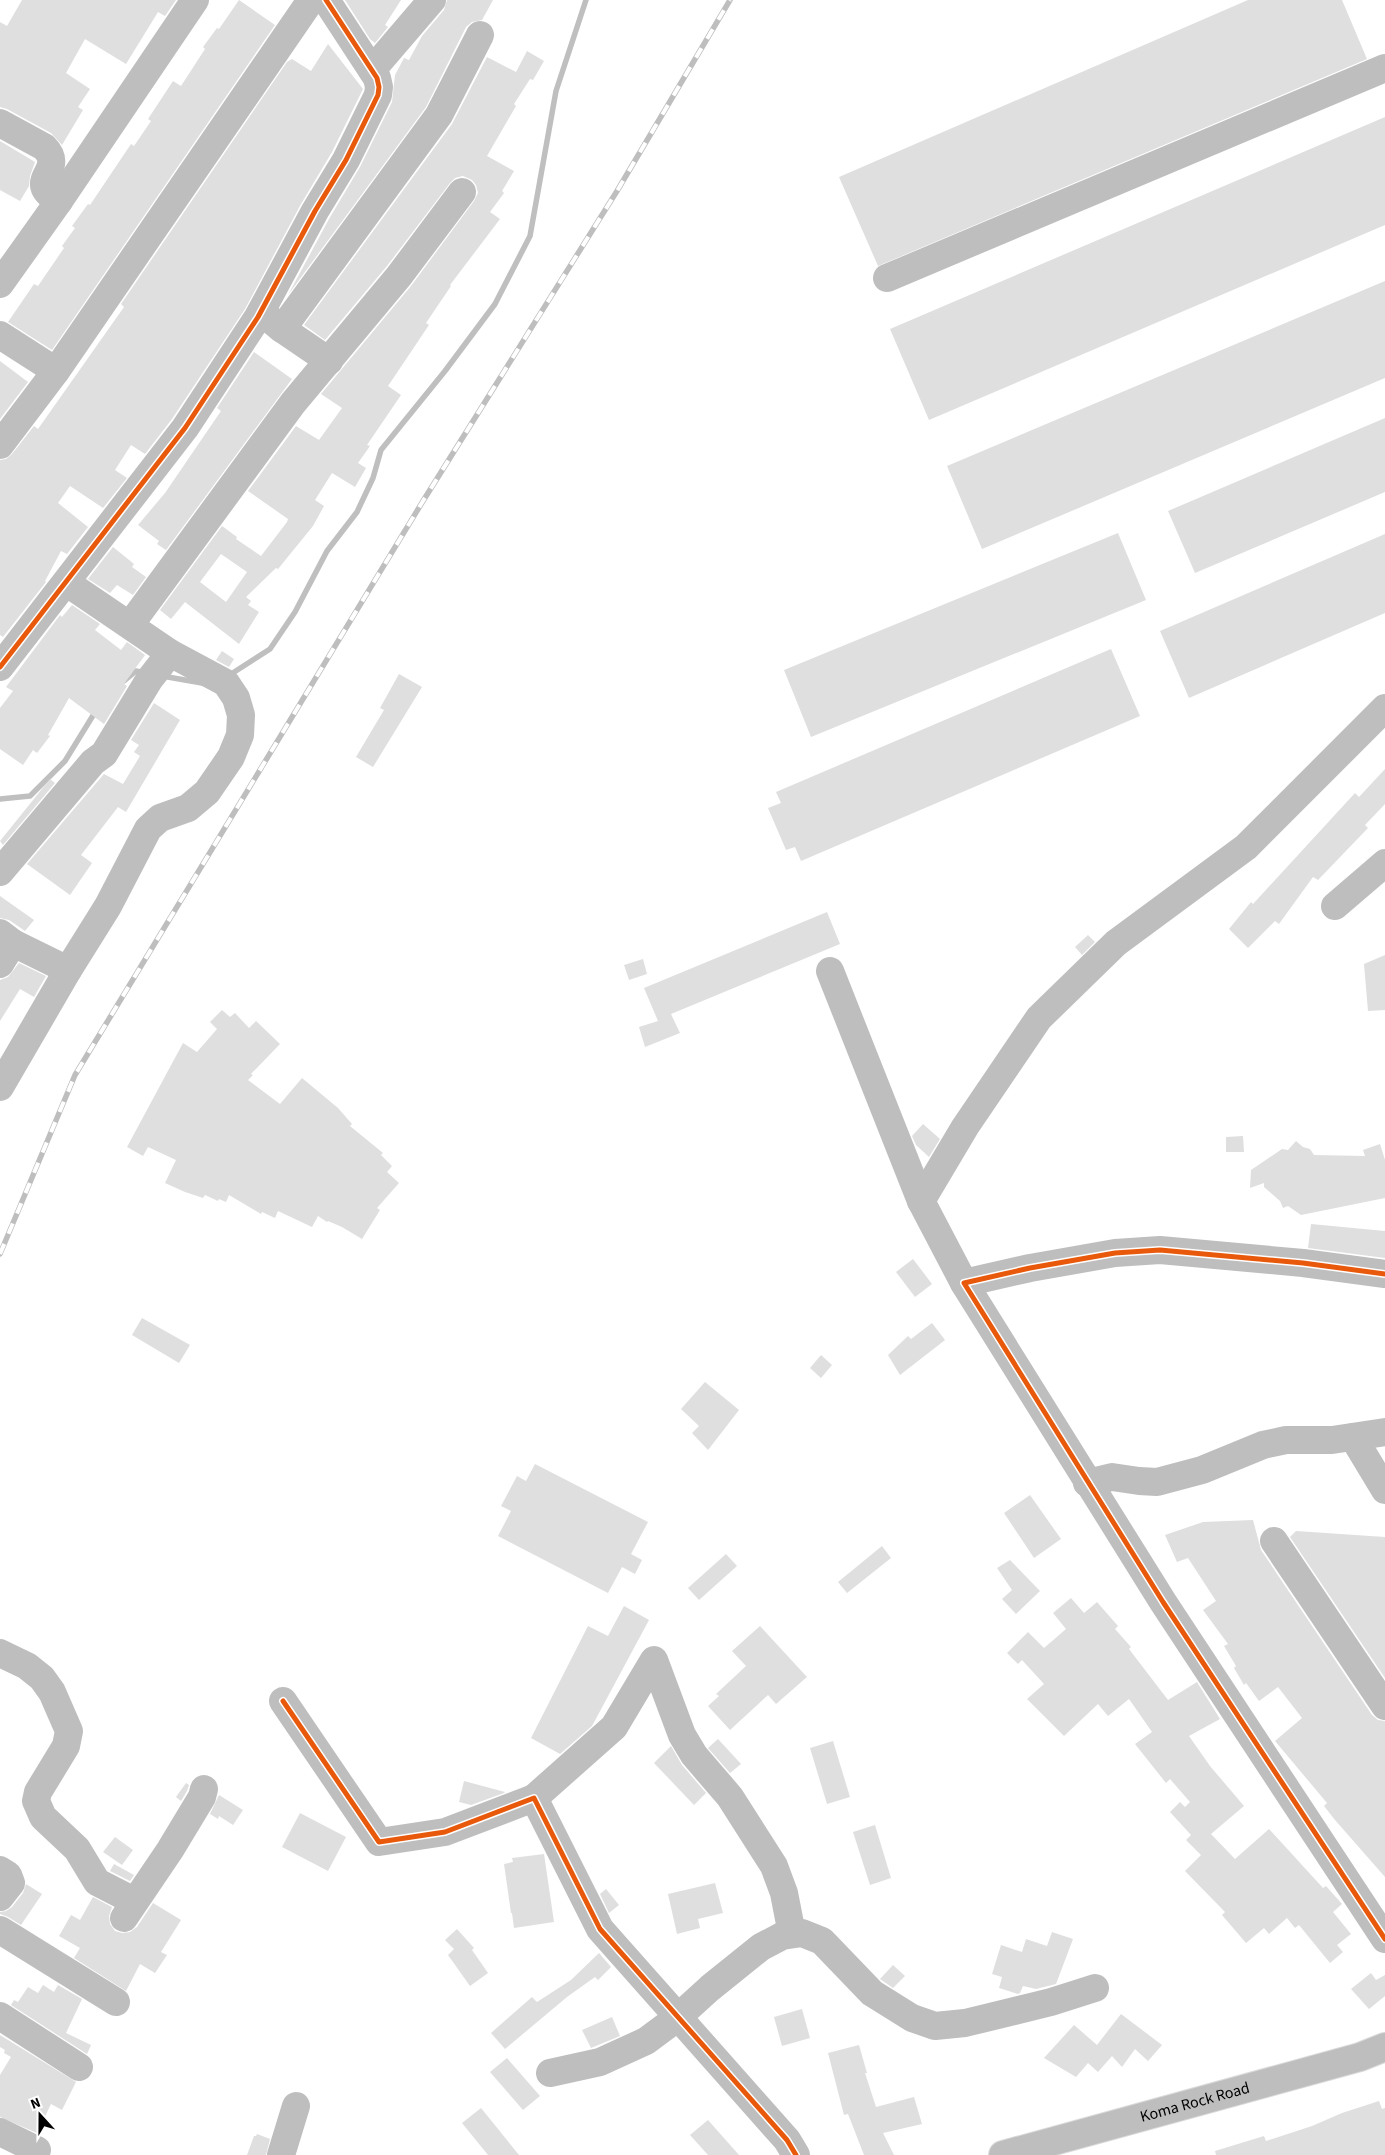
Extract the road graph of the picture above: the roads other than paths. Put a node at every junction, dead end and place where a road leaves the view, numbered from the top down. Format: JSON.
{"nodes":[{"id":1,"x":196,"y":0,"type":"edge"},
{"id":2,"x":311,"y":0,"type":"edge"},
{"id":3,"x":326,"y":0,"type":"edge"},
{"id":4,"x":432,"y":0,"type":"edge"},
{"id":5,"x":480,"y":35,"type":"dead end"},
{"id":6,"x":1385,"y":68,"type":"edge"},
{"id":7,"x":372,"y":70,"type":"junction"},
{"id":8,"x":0,"y":123,"type":"edge"},
{"id":9,"x":462,"y":192,"type":"dead end"},
{"id":10,"x":59,"y":201,"type":"junction"},
{"id":11,"x":2,"y":277,"type":"edge"},
{"id":12,"x":888,"y":278,"type":"dead end"},
{"id":13,"x":261,"y":312,"type":"junction"},
{"id":14,"x":282,"y":329,"type":"junction"},
{"id":15,"x":0,"y":335,"type":"edge"},
{"id":16,"x":329,"y":361,"type":"junction"},
{"id":17,"x":56,"y":371,"type":"junction"},
{"id":18,"x":0,"y":445,"type":"edge"},
{"id":19,"x":67,"y":583,"type":"junction"},
{"id":20,"x":130,"y":626,"type":"junction"},
{"id":21,"x":170,"y":652,"type":"junction"},
{"id":22,"x":0,"y":667,"type":"edge"},
{"id":23,"x":1385,"y":708,"type":"edge"},
{"id":24,"x":1385,"y":863,"type":"edge"},
{"id":25,"x":0,"y":872,"type":"edge"},
{"id":26,"x":1335,"y":906,"type":"dead end"},
{"id":27,"x":4,"y":946,"type":"edge"},
{"id":28,"x":68,"y":970,"type":"junction"},
{"id":29,"x":830,"y":970,"type":"dead end"},
{"id":30,"x":0,"y":1087,"type":"edge"},
{"id":31,"x":922,"y":1201,"type":"junction"},
{"id":32,"x":1385,"y":1274,"type":"edge"},
{"id":33,"x":964,"y":1282,"type":"junction"},
{"id":34,"x":1385,"y":1432,"type":"edge"},
{"id":35,"x":1352,"y":1437,"type":"junction"},
{"id":36,"x":1087,"y":1482,"type":"junction"},
{"id":37,"x":1385,"y":1490,"type":"edge"},
{"id":38,"x":1274,"y":1542,"type":"dead end"},
{"id":39,"x":0,"y":1653,"type":"edge"},
{"id":40,"x":283,"y":1701,"type":"dead end"},
{"id":41,"x":1385,"y":1706,"type":"edge"},
{"id":42,"x":204,"y":1789,"type":"dead end"},
{"id":43,"x":534,"y":1798,"type":"junction"},
{"id":44,"x":0,"y":1870,"type":"edge"},
{"id":45,"x":0,"y":1897,"type":"edge"},
{"id":46,"x":0,"y":1930,"type":"edge"},
{"id":47,"x":792,"y":1934,"type":"junction"},
{"id":48,"x":1385,"y":1939,"type":"edge"},
{"id":49,"x":1095,"y":1988,"type":"dead end"},
{"id":50,"x":116,"y":2002,"type":"dead end"},
{"id":51,"x":0,"y":2016,"type":"edge"},
{"id":52,"x":677,"y":2018,"type":"junction"},
{"id":53,"x":1385,"y":2047,"type":"edge"},
{"id":54,"x":79,"y":2067,"type":"dead end"},
{"id":55,"x":550,"y":2073,"type":"dead end"},
{"id":56,"x":296,"y":2106,"type":"dead end"},
{"id":57,"x":0,"y":2132,"type":"edge"},
{"id":58,"x":37,"y":2150,"type":"dead end"},
{"id":59,"x":281,"y":2155,"type":"edge"},
{"id":60,"x":796,"y":2155,"type":"edge"},
{"id":61,"x":1003,"y":2155,"type":"edge"}],
"edges":[{"from":1,"to":10,"type":"street"},
{"from":2,"to":17,"type":"street"},
{"from":3,"to":7,"type":"street"},
{"from":4,"to":7,"type":"street"},
{"from":5,"to":14,"type":"street"},
{"from":6,"to":12,"type":"street"},
{"from":7,"to":13,"type":"street"},
{"from":8,"to":10,"type":"street"},
{"from":9,"to":16,"type":"street"},
{"from":10,"to":11,"type":"street"},
{"from":13,"to":14,"type":"street"},
{"from":13,"to":19,"type":"street"},
{"from":14,"to":16,"type":"street"},
{"from":15,"to":17,"type":"street"},
{"from":16,"to":20,"type":"street"},
{"from":17,"to":18,"type":"street"},
{"from":19,"to":20,"type":"street"},
{"from":19,"to":22,"type":"street"},
{"from":20,"to":21,"type":"street"},
{"from":21,"to":25,"type":"street"},
{"from":21,"to":28,"type":"street"},
{"from":23,"to":31,"type":"street"},
{"from":24,"to":26,"type":"street"},
{"from":27,"to":28,"type":"street"},
{"from":28,"to":30,"type":"street"},
{"from":29,"to":31,"type":"street"},
{"from":31,"to":33,"type":"street"},
{"from":32,"to":33,"type":"street"},
{"from":33,"to":36,"type":"street"},
{"from":34,"to":35,"type":"street"},
{"from":35,"to":36,"type":"street"},
{"from":35,"to":37,"type":"street"},
{"from":36,"to":48,"type":"street"},
{"from":38,"to":41,"type":"street"},
{"from":39,"to":42,"type":"street"},
{"from":40,"to":43,"type":"street"},
{"from":43,"to":47,"type":"street"},
{"from":43,"to":52,"type":"street"},
{"from":44,"to":45,"type":"street"},
{"from":46,"to":50,"type":"street"},
{"from":47,"to":49,"type":"street"},
{"from":47,"to":52,"type":"street"},
{"from":51,"to":54,"type":"street"},
{"from":52,"to":55,"type":"street"},
{"from":52,"to":60,"type":"street"},
{"from":53,"to":61,"type":"street","name":"Koma Rock Road"},
{"from":56,"to":59,"type":"street"},
{"from":57,"to":58,"type":"street"}]}
